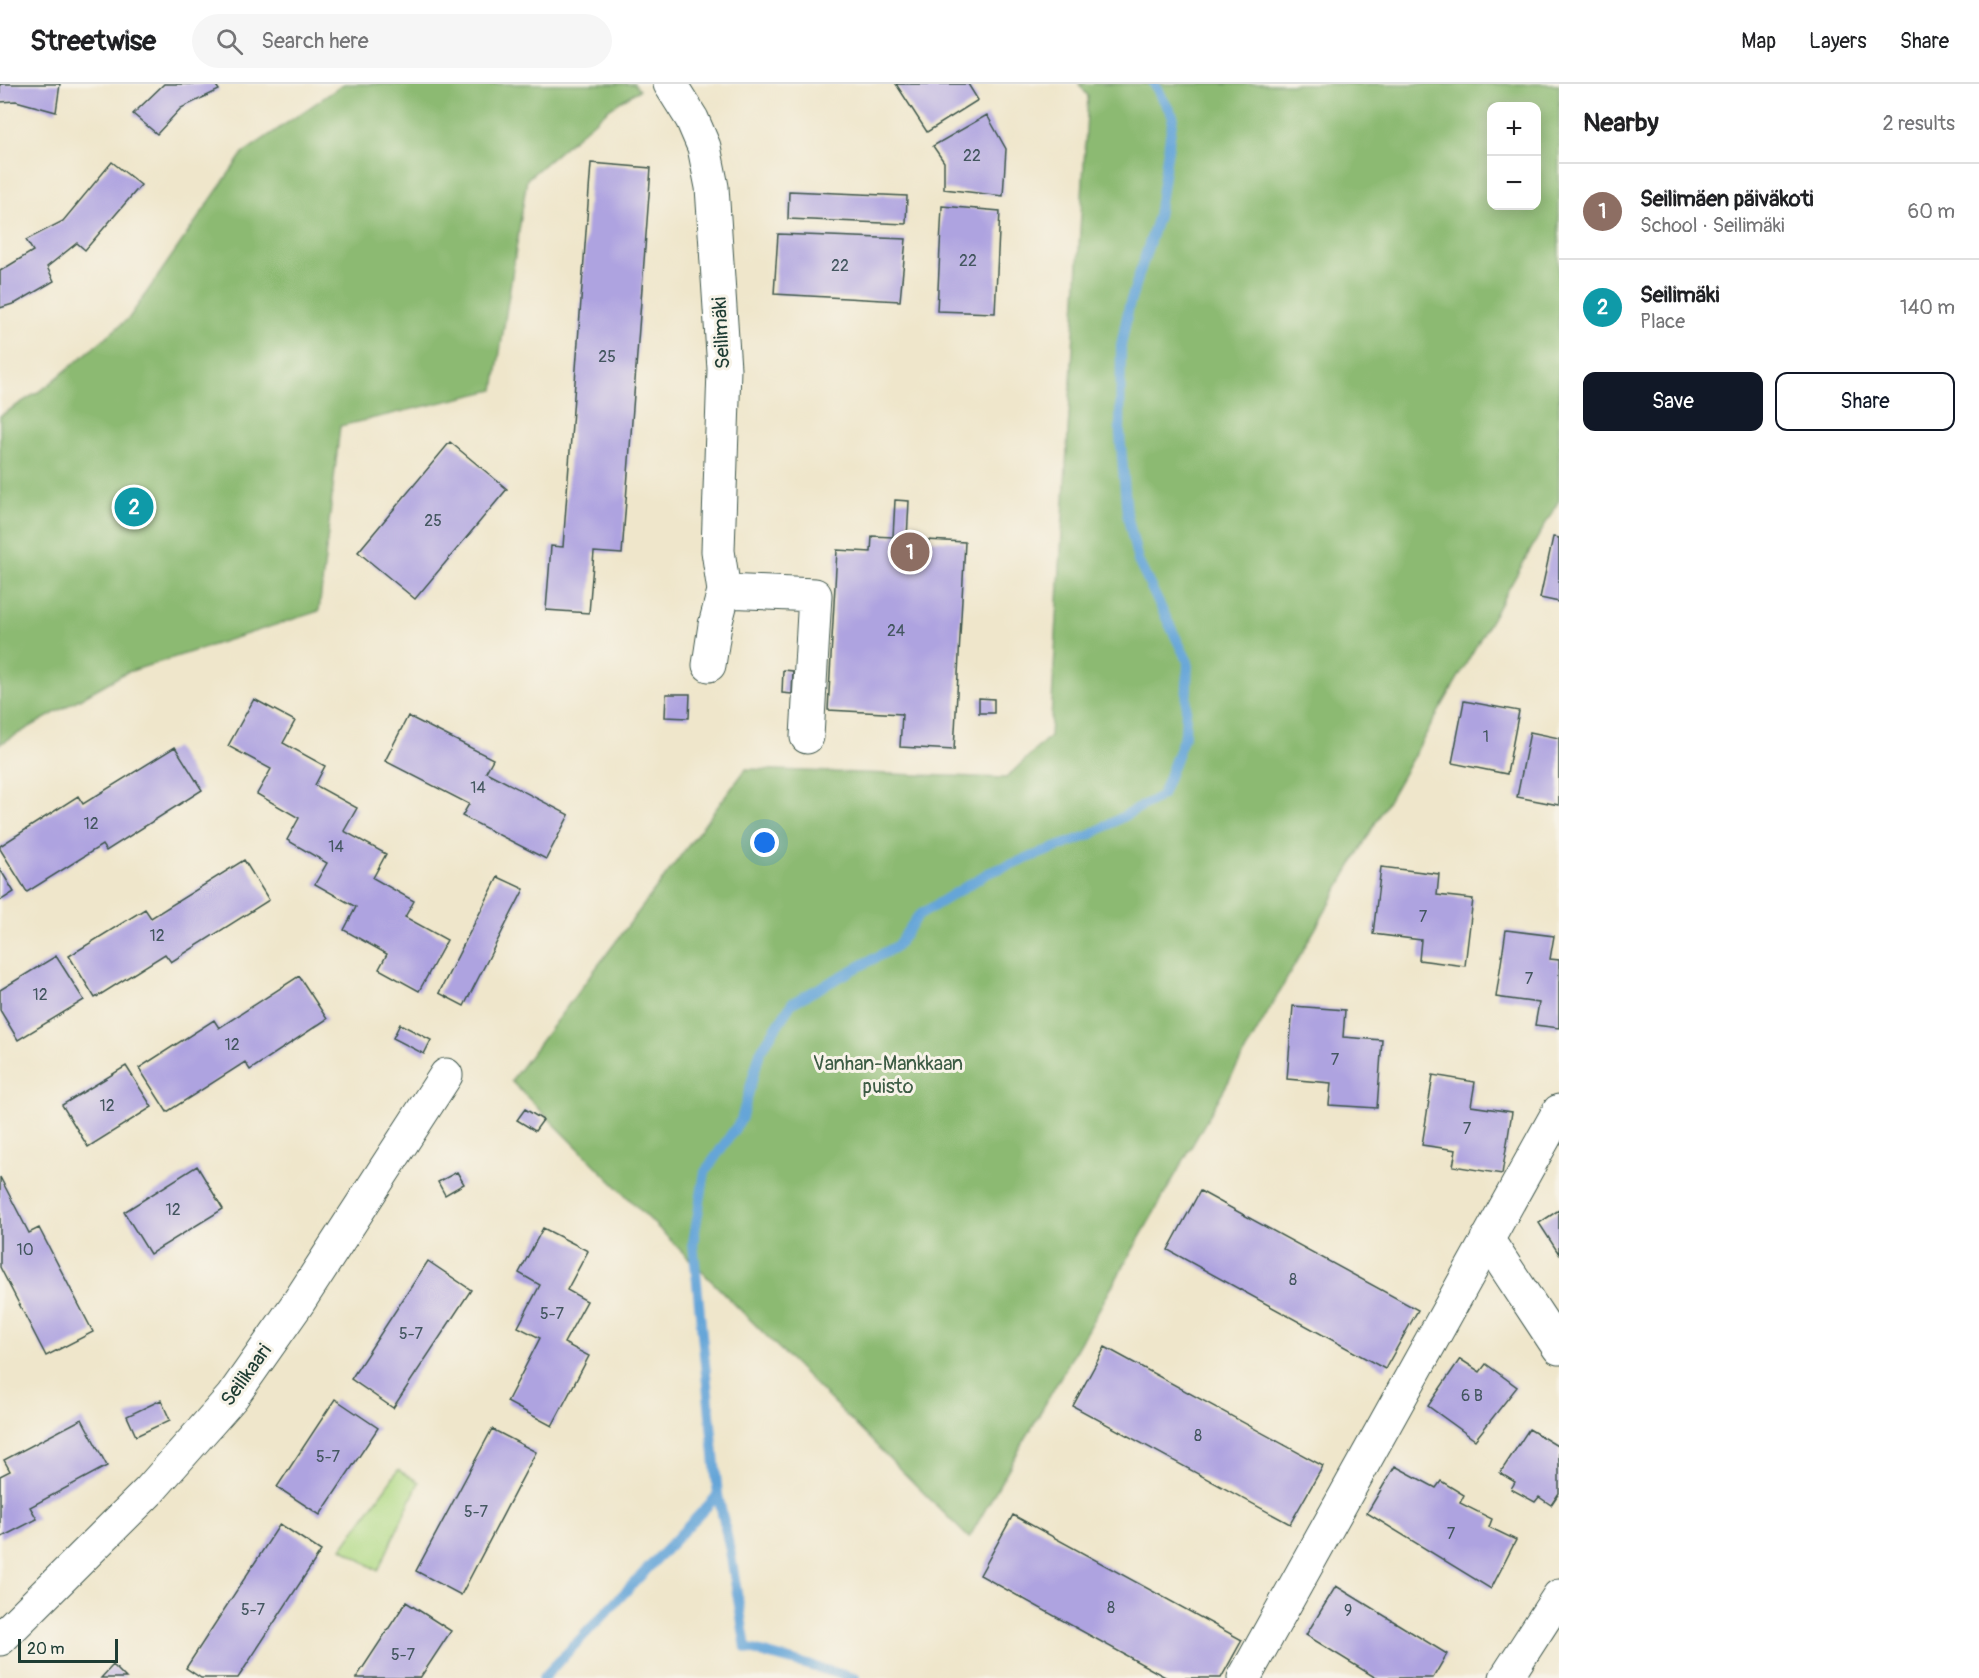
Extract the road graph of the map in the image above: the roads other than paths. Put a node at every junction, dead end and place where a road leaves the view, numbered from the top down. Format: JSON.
{"nodes":[{"id":1,"x":670,"y":84,"type":"edge"},
{"id":2,"x":724,"y":591,"type":"junction"},
{"id":3,"x":709,"y":665,"type":"dead end"},
{"id":4,"x":807,"y":737,"type":"dead end"},
{"id":5,"x":446,"y":1076,"type":"dead end"},
{"id":6,"x":1559,"y":1111,"type":"edge"},
{"id":7,"x":1487,"y":1239,"type":"junction"},
{"id":8,"x":1559,"y":1348,"type":"edge"},
{"id":9,"x":1559,"y":1596,"type":"edge"},
{"id":10,"x":0,"y":1639,"type":"edge"},
{"id":11,"x":1244,"y":1678,"type":"edge"},
{"id":12,"x":1506,"y":1678,"type":"edge"}],
"edges":[{"from":1,"to":2,"type":"street","name":"Seilimäki"},
{"from":2,"to":3,"type":"street"},
{"from":2,"to":4,"type":"street"},
{"from":5,"to":10,"type":"street","name":"Seilikaari"},
{"from":6,"to":7,"type":"street"},
{"from":7,"to":8,"type":"street"},
{"from":7,"to":11,"type":"street"},
{"from":9,"to":12,"type":"street"}]}
